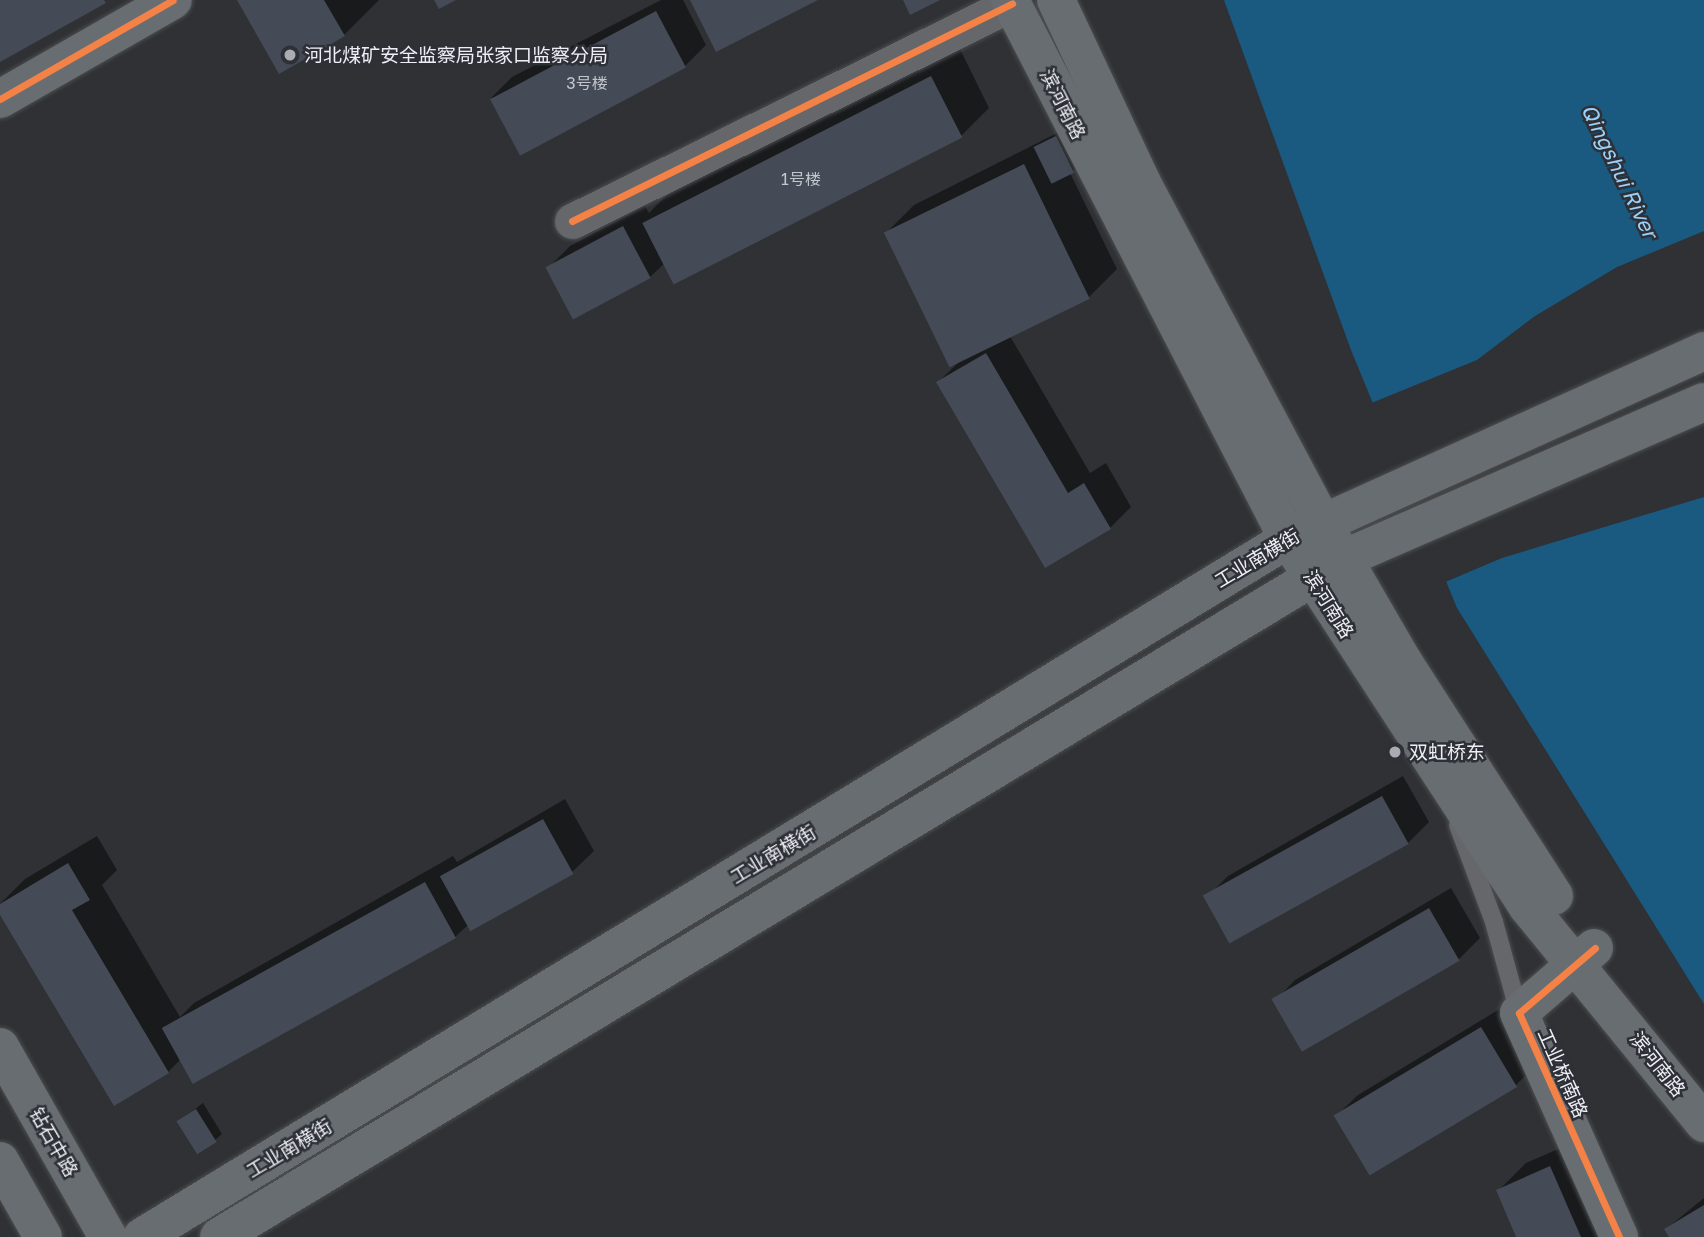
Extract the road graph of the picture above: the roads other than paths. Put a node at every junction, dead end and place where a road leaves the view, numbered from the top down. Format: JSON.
{"nodes":[{"id":1,"x":1056,"y":0,"type":"edge"},
{"id":2,"x":1014,"y":1,"type":"edge"},
{"id":3,"x":153,"y":5,"type":"edge"},
{"id":4,"x":0,"y":99,"type":"edge"},
{"id":5,"x":572,"y":221,"type":"dead end"},
{"id":6,"x":1704,"y":351,"type":"edge"},
{"id":7,"x":1704,"y":402,"type":"edge"},
{"id":8,"x":1321,"y":520,"type":"junction"},
{"id":9,"x":1288,"y":539,"type":"junction"},
{"id":10,"x":1345,"y":558,"type":"junction"},
{"id":11,"x":1312,"y":578,"type":"junction"},
{"id":12,"x":1439,"y":776,"type":"junction"},
{"id":13,"x":1586,"y":956,"type":"junction"},
{"id":14,"x":1519,"y":1013,"type":"junction"},
{"id":15,"x":0,"y":1047,"type":"edge"},
{"id":16,"x":1704,"y":1084,"type":"edge"},
{"id":17,"x":1704,"y":1123,"type":"edge"},
{"id":18,"x":3,"y":1172,"type":"edge"},
{"id":19,"x":43,"y":1237,"type":"edge"},
{"id":20,"x":108,"y":1237,"type":"edge"},
{"id":21,"x":142,"y":1237,"type":"edge"},
{"id":22,"x":219,"y":1237,"type":"edge"},
{"id":23,"x":1619,"y":1237,"type":"edge"}],
"edges":[{"from":1,"to":8,"type":"main road","name":"滨河南路"},
{"from":2,"to":5,"type":"street"},
{"from":2,"to":9,"type":"main road","name":"滨河南路"},
{"from":3,"to":4,"type":"main road"},
{"from":6,"to":8,"type":"main road","name":"工业南横街"},
{"from":7,"to":10,"type":"main road","name":"工业南横街"},
{"from":8,"to":9,"type":"main road","name":"工业南横街"},
{"from":8,"to":10,"type":"main road","name":"滨河南路"},
{"from":9,"to":11,"type":"main road","name":"滨河南路"},
{"from":9,"to":21,"type":"main road","name":"工业南横街"},
{"from":10,"to":11,"type":"main road","name":"工业南横街"},
{"from":10,"to":13,"type":"main road","name":"滨河南路"},
{"from":11,"to":12,"type":"main road","name":"滨河南路"},
{"from":11,"to":22,"type":"main road","name":"工业南横街"},
{"from":12,"to":13,"type":"main road","name":"滨河南路"},
{"from":12,"to":14,"type":"lane"},
{"from":13,"to":14,"type":"main road","name":"工业桥南路"},
{"from":13,"to":16,"type":"main road","name":"滨河南路"},
{"from":13,"to":17,"type":"main road","name":"滨河南路"},
{"from":14,"to":23,"type":"main road","name":"工业桥南路"},
{"from":15,"to":20,"type":"main road","name":"钻石中路"},
{"from":18,"to":19,"type":"main road"}]}
